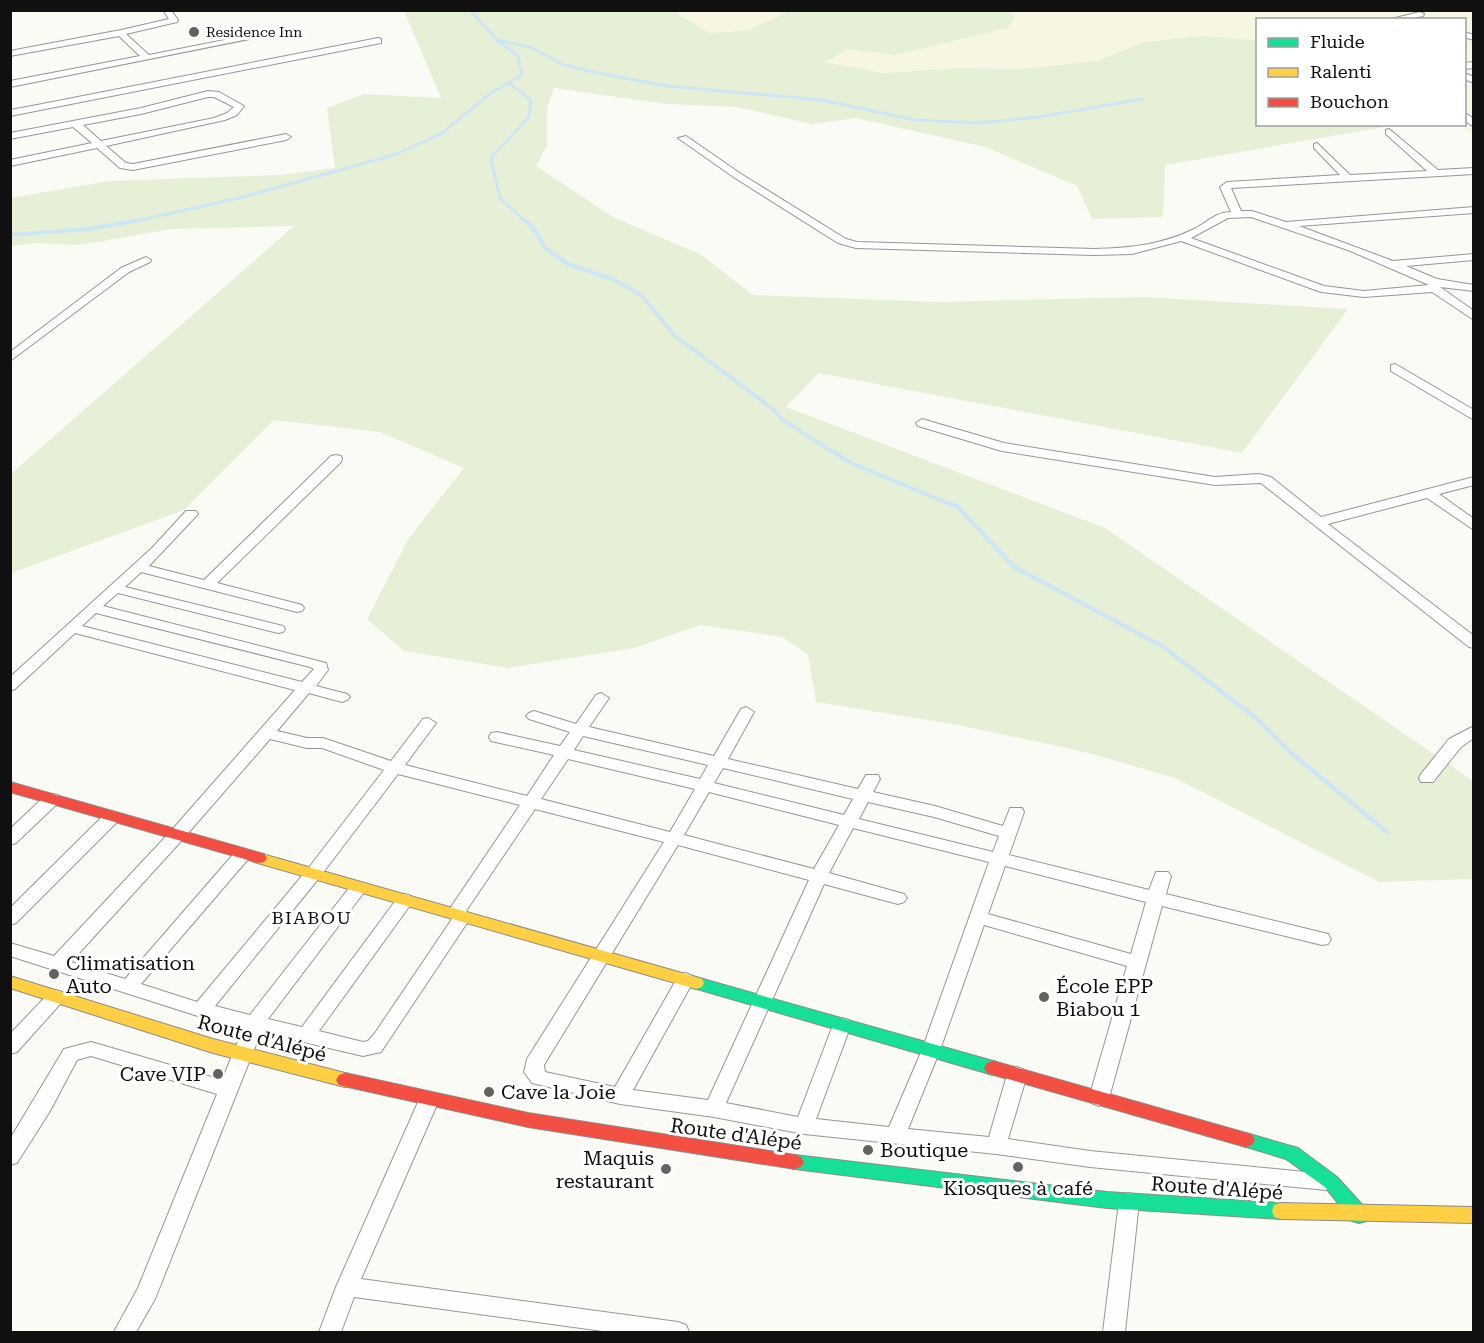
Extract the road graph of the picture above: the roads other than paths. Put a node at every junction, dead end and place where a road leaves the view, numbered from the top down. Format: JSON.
{"nodes":[{"id":1,"x":166,"y":10,"type":"edge"},
{"id":2,"x":1419,"y":14,"type":"edge"},
{"id":3,"x":1400,"y":18,"type":"edge"},
{"id":4,"x":121,"y":33,"type":"junction"},
{"id":5,"x":270,"y":34,"type":"dead end"},
{"id":6,"x":378,"y":41,"type":"dead end"},
{"id":7,"x":10,"y":54,"type":"edge"},
{"id":8,"x":146,"y":57,"type":"junction"},
{"id":9,"x":10,"y":84,"type":"edge"},
{"id":10,"x":10,"y":113,"type":"edge"},
{"id":11,"x":76,"y":124,"type":"junction"},
{"id":12,"x":1389,"y":132,"type":"dead end"},
{"id":13,"x":10,"y":136,"type":"edge"},
{"id":14,"x":286,"y":137,"type":"dead end"},
{"id":15,"x":683,"y":138,"type":"dead end"},
{"id":16,"x":101,"y":144,"type":"junction"},
{"id":17,"x":1317,"y":146,"type":"dead end"},
{"id":18,"x":10,"y":164,"type":"edge"},
{"id":19,"x":1473,"y":171,"type":"edge"},
{"id":20,"x":1436,"y":173,"type":"junction"},
{"id":21,"x":1348,"y":178,"type":"junction"},
{"id":22,"x":1473,"y":210,"type":"edge"},
{"id":23,"x":1237,"y":213,"type":"junction"},
{"id":24,"x":1284,"y":224,"type":"junction"},
{"id":25,"x":1182,"y":238,"type":"junction"},
{"id":26,"x":1473,"y":257,"type":"edge"},
{"id":27,"x":146,"y":260,"type":"dead end"},
{"id":28,"x":1392,"y":264,"type":"junction"},
{"id":29,"x":1435,"y":285,"type":"junction"},
{"id":30,"x":1473,"y":288,"type":"edge"},
{"id":31,"x":1473,"y":317,"type":"edge"},
{"id":32,"x":10,"y":358,"type":"edge"},
{"id":33,"x":1395,"y":368,"type":"dead end"},
{"id":34,"x":1473,"y":416,"type":"edge"},
{"id":35,"x":922,"y":423,"type":"dead end"},
{"id":36,"x":336,"y":459,"type":"dead end"},
{"id":37,"x":1473,"y":481,"type":"edge"},
{"id":38,"x":1429,"y":493,"type":"junction"},
{"id":39,"x":191,"y":514,"type":"dead end"},
{"id":40,"x":1319,"y":522,"type":"junction"},
{"id":41,"x":1473,"y":526,"type":"edge"},
{"id":42,"x":137,"y":567,"type":"junction"},
{"id":43,"x":208,"y":584,"type":"junction"},
{"id":44,"x":114,"y":588,"type":"junction"},
{"id":45,"x":93,"y":608,"type":"junction"},
{"id":46,"x":297,"y":608,"type":"dead end"},
{"id":47,"x":72,"y":628,"type":"junction"},
{"id":48,"x":278,"y":629,"type":"dead end"},
{"id":49,"x":1473,"y":644,"type":"edge"},
{"id":50,"x":10,"y":687,"type":"edge"},
{"id":51,"x":306,"y":687,"type":"junction"},
{"id":52,"x":342,"y":697,"type":"dead end"},
{"id":53,"x":601,"y":698,"type":"dead end"},
{"id":54,"x":746,"y":712,"type":"dead end"},
{"id":55,"x":534,"y":716,"type":"dead end"},
{"id":56,"x":428,"y":723,"type":"dead end"},
{"id":57,"x":579,"y":730,"type":"junction"},
{"id":58,"x":1473,"y":731,"type":"edge"},
{"id":59,"x":266,"y":733,"type":"junction"},
{"id":60,"x":496,"y":737,"type":"dead end"},
{"id":61,"x":563,"y":754,"type":"junction"},
{"id":62,"x":719,"y":761,"type":"junction"},
{"id":63,"x":393,"y":767,"type":"junction"},
{"id":64,"x":1427,"y":778,"type":"dead end"},
{"id":65,"x":872,"y":779,"type":"dead end"},
{"id":66,"x":705,"y":787,"type":"junction"},
{"id":67,"x":10,"y":788,"type":"edge"},
{"id":68,"x":862,"y":796,"type":"junction"},
{"id":69,"x":52,"y":799,"type":"junction"},
{"id":70,"x":530,"y":803,"type":"junction"},
{"id":71,"x":1016,"y":812,"type":"dead end"},
{"id":72,"x":112,"y":817,"type":"junction"},
{"id":73,"x":848,"y":821,"type":"junction"},
{"id":74,"x":1007,"y":834,"type":"junction"},
{"id":75,"x":177,"y":835,"type":"junction"},
{"id":76,"x":673,"y":838,"type":"junction"},
{"id":77,"x":10,"y":839,"type":"edge"},
{"id":78,"x":243,"y":854,"type":"junction"},
{"id":79,"x":997,"y":860,"type":"junction"},
{"id":80,"x":313,"y":874,"type":"junction"},
{"id":81,"x":819,"y":876,"type":"junction"},
{"id":82,"x":1162,"y":876,"type":"dead end"},
{"id":83,"x":359,"y":887,"type":"junction"},
{"id":84,"x":898,"y":898,"type":"dead end"},
{"id":85,"x":1156,"y":898,"type":"junction"},
{"id":86,"x":405,"y":900,"type":"junction"},
{"id":87,"x":459,"y":915,"type":"junction"},
{"id":88,"x":977,"y":917,"type":"junction"},
{"id":89,"x":10,"y":919,"type":"edge"},
{"id":90,"x":1322,"y":939,"type":"dead end"},
{"id":91,"x":10,"y":949,"type":"edge"},
{"id":92,"x":604,"y":957,"type":"junction"},
{"id":93,"x":1139,"y":963,"type":"junction"},
{"id":94,"x":57,"y":965,"type":"junction"},
{"id":95,"x":685,"y":980,"type":"junction"},
{"id":96,"x":10,"y":982,"type":"edge"},
{"id":97,"x":128,"y":987,"type":"junction"},
{"id":98,"x":56,"y":997,"type":"junction"},
{"id":99,"x":762,"y":1002,"type":"junction"},
{"id":100,"x":201,"y":1010,"type":"junction"},
{"id":101,"x":256,"y":1021,"type":"junction"},
{"id":102,"x":842,"y":1025,"type":"junction"},
{"id":103,"x":306,"y":1035,"type":"junction"},
{"id":104,"x":10,"y":1047,"type":"edge"},
{"id":105,"x":931,"y":1050,"type":"junction"},
{"id":106,"x":243,"y":1054,"type":"junction"},
{"id":107,"x":1017,"y":1075,"type":"junction"},
{"id":108,"x":229,"y":1090,"type":"junction"},
{"id":109,"x":620,"y":1096,"type":"junction"},
{"id":110,"x":1099,"y":1098,"type":"junction"},
{"id":111,"x":429,"y":1100,"type":"junction"},
{"id":112,"x":714,"y":1109,"type":"junction"},
{"id":113,"x":804,"y":1126,"type":"junction"},
{"id":114,"x":896,"y":1137,"type":"junction"},
{"id":115,"x":996,"y":1146,"type":"junction"},
{"id":116,"x":10,"y":1157,"type":"edge"},
{"id":117,"x":1331,"y":1182,"type":"junction"},
{"id":118,"x":1129,"y":1202,"type":"junction"},
{"id":119,"x":1359,"y":1215,"type":"junction"},
{"id":120,"x":1473,"y":1215,"type":"edge"},
{"id":121,"x":347,"y":1287,"type":"junction"},
{"id":122,"x":613,"y":1328,"type":"edge"},
{"id":123,"x":125,"y":1332,"type":"edge"},
{"id":124,"x":330,"y":1332,"type":"edge"},
{"id":125,"x":678,"y":1332,"type":"edge"},
{"id":126,"x":1114,"y":1332,"type":"edge"}],
"edges":[{"from":1,"to":4,"type":"street"},
{"from":2,"to":3,"type":"street"},
{"from":4,"to":7,"type":"street"},
{"from":4,"to":8,"type":"street"},
{"from":5,"to":8,"type":"street"},
{"from":6,"to":10,"type":"street"},
{"from":8,"to":9,"type":"street"},
{"from":11,"to":13,"type":"street"},
{"from":11,"to":16,"type":"street"},
{"from":11,"to":16,"type":"street"},
{"from":12,"to":20,"type":"street"},
{"from":14,"to":16,"type":"street"},
{"from":15,"to":25,"type":"street"},
{"from":16,"to":18,"type":"street"},
{"from":17,"to":21,"type":"street"},
{"from":19,"to":20,"type":"street"},
{"from":20,"to":21,"type":"street"},
{"from":21,"to":23,"type":"street"},
{"from":22,"to":24,"type":"street"},
{"from":23,"to":24,"type":"street"},
{"from":23,"to":25,"type":"street"},
{"from":24,"to":28,"type":"street"},
{"from":25,"to":29,"type":"street"},
{"from":26,"to":28,"type":"street"},
{"from":27,"to":32,"type":"street"},
{"from":28,"to":29,"type":"street"},
{"from":29,"to":30,"type":"street"},
{"from":29,"to":31,"type":"street"},
{"from":33,"to":34,"type":"street"},
{"from":35,"to":40,"type":"street"},
{"from":36,"to":43,"type":"street"},
{"from":37,"to":38,"type":"street"},
{"from":38,"to":40,"type":"street"},
{"from":38,"to":41,"type":"street"},
{"from":39,"to":42,"type":"street"},
{"from":40,"to":49,"type":"street"},
{"from":42,"to":43,"type":"street"},
{"from":42,"to":44,"type":"street"},
{"from":43,"to":46,"type":"street"},
{"from":44,"to":45,"type":"street"},
{"from":44,"to":48,"type":"street"},
{"from":45,"to":47,"type":"street"},
{"from":45,"to":51,"type":"street"},
{"from":47,"to":50,"type":"street"},
{"from":47,"to":51,"type":"street"},
{"from":51,"to":52,"type":"street"},
{"from":51,"to":59,"type":"street"},
{"from":53,"to":57,"type":"street"},
{"from":54,"to":62,"type":"street"},
{"from":55,"to":57,"type":"street"},
{"from":56,"to":63,"type":"street"},
{"from":57,"to":61,"type":"street"},
{"from":57,"to":62,"type":"street"},
{"from":58,"to":64,"type":"street"},
{"from":59,"to":63,"type":"street"},
{"from":59,"to":75,"type":"street"},
{"from":60,"to":61,"type":"street"},
{"from":61,"to":66,"type":"street"},
{"from":61,"to":70,"type":"street"},
{"from":62,"to":66,"type":"street"},
{"from":62,"to":68,"type":"street"},
{"from":63,"to":70,"type":"street"},
{"from":63,"to":80,"type":"street"},
{"from":65,"to":68,"type":"street"},
{"from":66,"to":73,"type":"street"},
{"from":66,"to":76,"type":"street"},
{"from":67,"to":69,"type":"street"},
{"from":68,"to":73,"type":"street"},
{"from":68,"to":74,"type":"street"},
{"from":69,"to":72,"type":"street"},
{"from":69,"to":77,"type":"street"},
{"from":70,"to":76,"type":"street"},
{"from":70,"to":87,"type":"street"},
{"from":71,"to":74,"type":"street"},
{"from":72,"to":75,"type":"street"},
{"from":72,"to":89,"type":"street"},
{"from":73,"to":79,"type":"street"},
{"from":73,"to":81,"type":"street"},
{"from":74,"to":79,"type":"street"},
{"from":75,"to":78,"type":"street"},
{"from":75,"to":94,"type":"street"},
{"from":76,"to":81,"type":"street"},
{"from":76,"to":92,"type":"street"},
{"from":78,"to":80,"type":"street"},
{"from":78,"to":97,"type":"street"},
{"from":79,"to":85,"type":"street"},
{"from":79,"to":88,"type":"street"},
{"from":80,"to":83,"type":"street"},
{"from":80,"to":100,"type":"street"},
{"from":81,"to":84,"type":"street"},
{"from":81,"to":99,"type":"street"},
{"from":82,"to":85,"type":"street"},
{"from":83,"to":86,"type":"street"},
{"from":83,"to":101,"type":"street"},
{"from":85,"to":90,"type":"street"},
{"from":85,"to":93,"type":"street"},
{"from":86,"to":87,"type":"street"},
{"from":86,"to":103,"type":"street"},
{"from":87,"to":92,"type":"street"},
{"from":87,"to":103,"type":"street"},
{"from":88,"to":93,"type":"street"},
{"from":88,"to":105,"type":"street"},
{"from":91,"to":94,"type":"street"},
{"from":92,"to":95,"type":"street"},
{"from":92,"to":109,"type":"street"},
{"from":93,"to":110,"type":"street"},
{"from":94,"to":97,"type":"street"},
{"from":95,"to":99,"type":"street"},
{"from":95,"to":109,"type":"street"},
{"from":96,"to":98,"type":"street","name":"Route d'Alépé"},
{"from":97,"to":100,"type":"street"},
{"from":98,"to":104,"type":"street"},
{"from":98,"to":106,"type":"street","name":"Route d'Alépé"},
{"from":99,"to":102,"type":"street"},
{"from":99,"to":112,"type":"street"},
{"from":100,"to":101,"type":"street"},
{"from":101,"to":103,"type":"street"},
{"from":101,"to":106,"type":"street"},
{"from":102,"to":105,"type":"street"},
{"from":102,"to":113,"type":"street"},
{"from":105,"to":107,"type":"street"},
{"from":105,"to":114,"type":"street"},
{"from":106,"to":108,"type":"street"},
{"from":106,"to":111,"type":"street","name":"Route d'Alépé"},
{"from":107,"to":110,"type":"street"},
{"from":107,"to":115,"type":"street"},
{"from":108,"to":116,"type":"street"},
{"from":108,"to":123,"type":"street"},
{"from":109,"to":112,"type":"street"},
{"from":110,"to":117,"type":"street"},
{"from":111,"to":118,"type":"street","name":"Route d'Alépé"},
{"from":111,"to":121,"type":"street"},
{"from":112,"to":113,"type":"street"},
{"from":113,"to":114,"type":"street"},
{"from":114,"to":115,"type":"street"},
{"from":115,"to":117,"type":"street"},
{"from":117,"to":119,"type":"street"},
{"from":118,"to":119,"type":"street","name":"Route d'Alépé"},
{"from":118,"to":126,"type":"street"},
{"from":119,"to":120,"type":"street","name":"Route d'Alépé"},
{"from":121,"to":122,"type":"street"},
{"from":121,"to":124,"type":"street"},
{"from":122,"to":125,"type":"street"}]}
